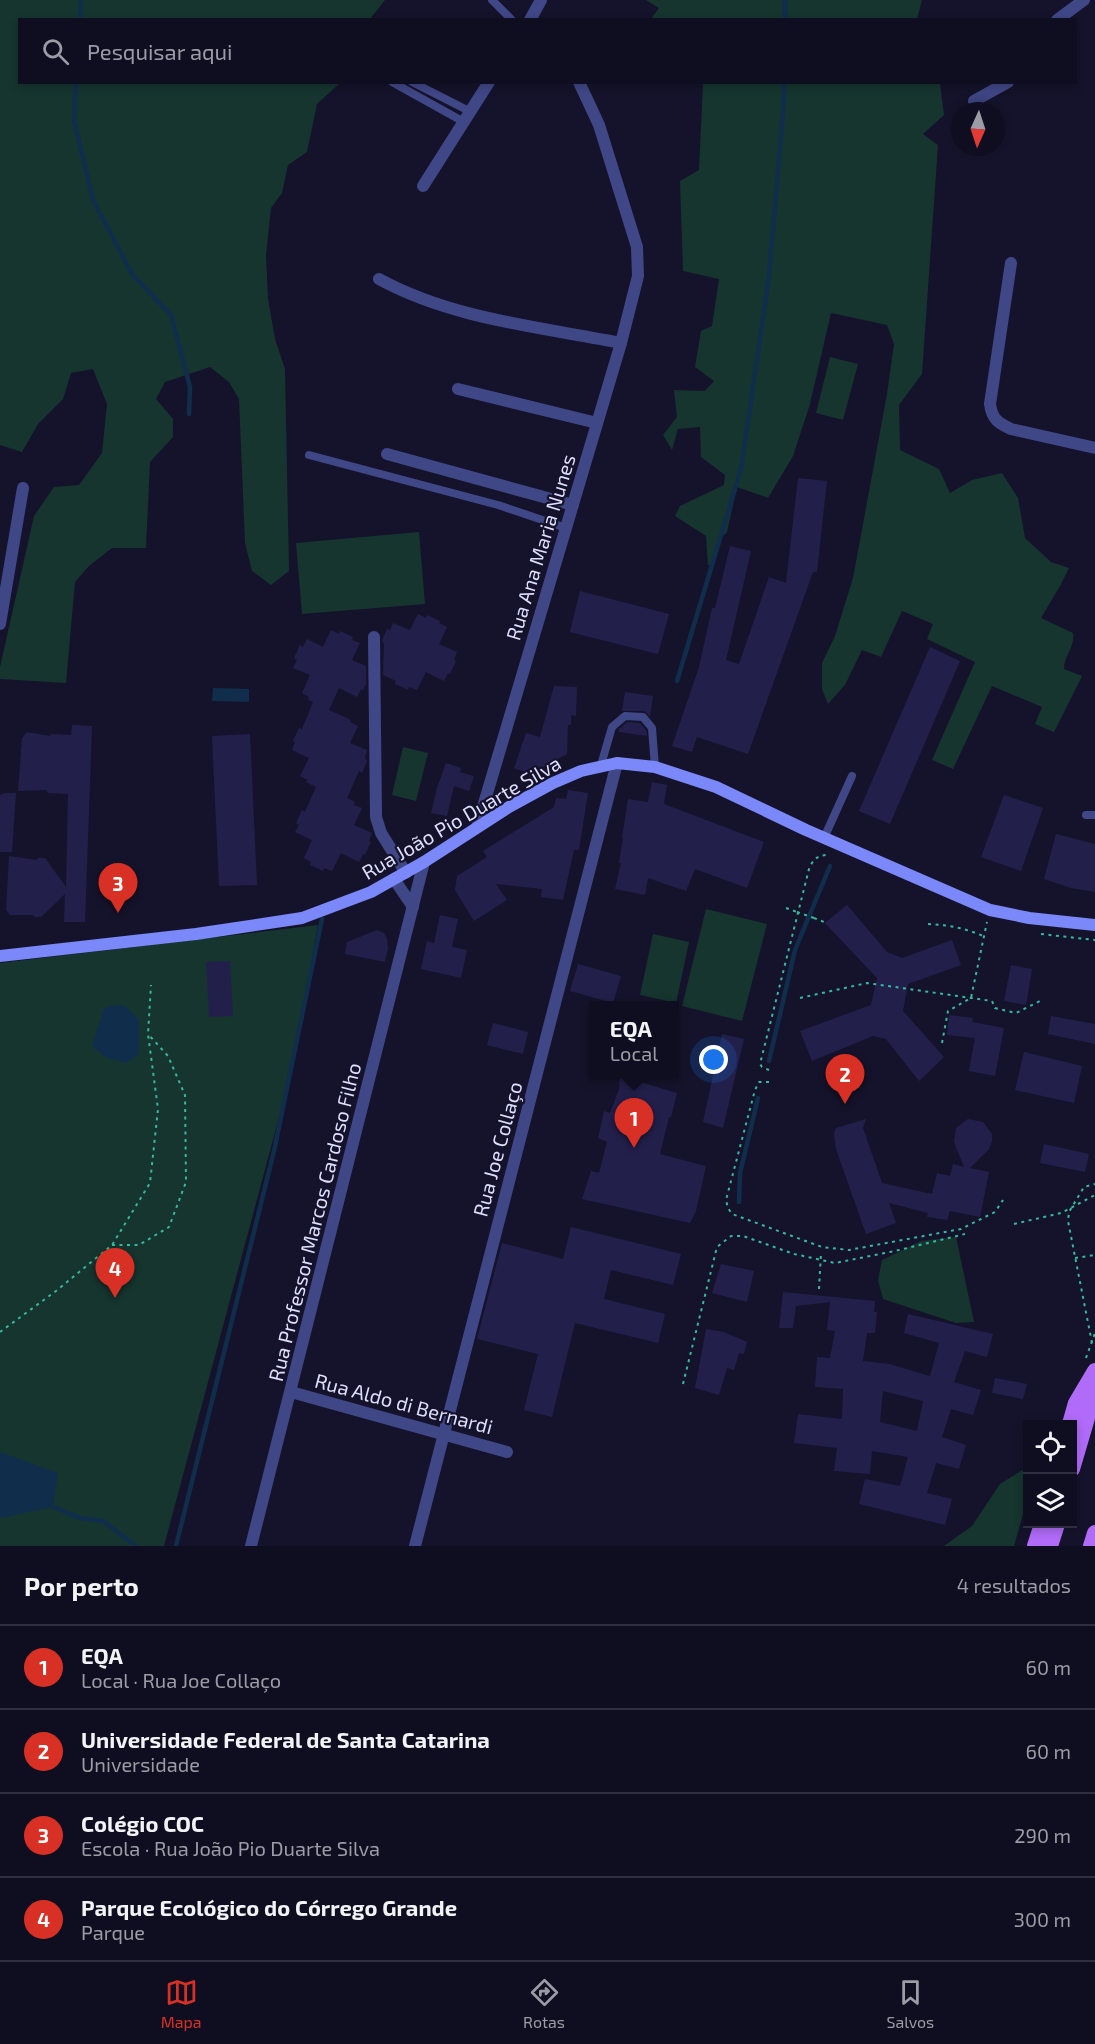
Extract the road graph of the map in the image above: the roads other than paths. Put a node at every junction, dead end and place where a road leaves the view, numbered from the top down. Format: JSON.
{"nodes":[{"id":1,"x":492,"y":0,"type":"edge"},
{"id":2,"x":1084,"y":0,"type":"edge"},
{"id":3,"x":540,"y":3,"type":"edge"},
{"id":4,"x":510,"y":18,"type":"edge"},
{"id":5,"x":531,"y":18,"type":"edge"},
{"id":6,"x":544,"y":18,"type":"edge"},
{"id":7,"x":1060,"y":18,"type":"edge"},
{"id":8,"x":396,"y":84,"type":"edge"},
{"id":9,"x":415,"y":84,"type":"edge"},
{"id":10,"x":488,"y":84,"type":"edge"},
{"id":11,"x":580,"y":84,"type":"edge"},
{"id":12,"x":1004,"y":84,"type":"edge"},
{"id":13,"x":974,"y":101,"type":"dead end"},
{"id":14,"x":467,"y":117,"type":"junction"},
{"id":15,"x":423,"y":186,"type":"dead end"},
{"id":16,"x":1011,"y":262,"type":"dead end"},
{"id":17,"x":379,"y":279,"type":"dead end"},
{"id":18,"x":621,"y":343,"type":"junction"},
{"id":19,"x":458,"y":389,"type":"dead end"},
{"id":20,"x":597,"y":423,"type":"junction"},
{"id":21,"x":1095,"y":448,"type":"edge"},
{"id":22,"x":387,"y":454,"type":"dead end"},
{"id":23,"x":309,"y":455,"type":"dead end"},
{"id":24,"x":23,"y":488,"type":"dead end"},
{"id":25,"x":573,"y":505,"type":"junction"},
{"id":26,"x":566,"y":528,"type":"junction"},
{"id":27,"x":0,"y":624,"type":"edge"},
{"id":28,"x":374,"y":637,"type":"dead end"},
{"id":29,"x":617,"y":763,"type":"junction"},
{"id":30,"x":601,"y":765,"type":"junction"},
{"id":31,"x":655,"y":767,"type":"junction"},
{"id":32,"x":852,"y":776,"type":"dead end"},
{"id":33,"x":477,"y":827,"type":"junction"},
{"id":34,"x":824,"y":838,"type":"junction"},
{"id":35,"x":424,"y":862,"type":"junction"},
{"id":36,"x":405,"y":873,"type":"junction"},
{"id":37,"x":394,"y":879,"type":"junction"},
{"id":38,"x":413,"y":907,"type":"junction"},
{"id":39,"x":1095,"y":925,"type":"edge"},
{"id":40,"x":0,"y":956,"type":"edge"},
{"id":41,"x":1095,"y":1371,"type":"edge"},
{"id":42,"x":1095,"y":1391,"type":"edge"},
{"id":43,"x":291,"y":1392,"type":"junction"},
{"id":44,"x":1071,"y":1420,"type":"edge"},
{"id":45,"x":443,"y":1434,"type":"junction"},
{"id":46,"x":507,"y":1452,"type":"dead end"},
{"id":47,"x":1077,"y":1452,"type":"edge"},
{"id":48,"x":1041,"y":1528,"type":"edge"},
{"id":49,"x":1056,"y":1528,"type":"edge"},
{"id":50,"x":1095,"y":1533,"type":"edge"},
{"id":51,"x":251,"y":1546,"type":"edge"},
{"id":52,"x":416,"y":1546,"type":"edge"},
{"id":53,"x":1035,"y":1546,"type":"edge"},
{"id":54,"x":1050,"y":1546,"type":"edge"},
{"id":55,"x":1091,"y":1546,"type":"edge"}],
"edges":[{"from":1,"to":4,"type":"lane"},
{"from":2,"to":7,"type":"street"},
{"from":3,"to":5,"type":"street"},
{"from":3,"to":6,"type":"street"},
{"from":8,"to":14,"type":"lane"},
{"from":9,"to":14,"type":"lane"},
{"from":10,"to":14,"type":"street"},
{"from":11,"to":18,"type":"street","name":"Rua Ana Maria Nunes"},
{"from":12,"to":13,"type":"street"},
{"from":14,"to":15,"type":"street"},
{"from":16,"to":21,"type":"street"},
{"from":17,"to":18,"type":"street"},
{"from":18,"to":20,"type":"street","name":"Rua Ana Maria Nunes"},
{"from":19,"to":20,"type":"street"},
{"from":20,"to":25,"type":"street","name":"Rua Ana Maria Nunes"},
{"from":22,"to":25,"type":"street"},
{"from":23,"to":26,"type":"lane"},
{"from":24,"to":27,"type":"street"},
{"from":25,"to":26,"type":"street","name":"Rua Ana Maria Nunes"},
{"from":26,"to":33,"type":"street","name":"Rua Ana Maria Nunes"},
{"from":28,"to":36,"type":"street"},
{"from":29,"to":30,"type":"main road","name":"Rua João Pio Duarte Silva"},
{"from":29,"to":31,"type":"main road","name":"Rua João Pio Duarte Silva"},
{"from":29,"to":45,"type":"street","name":"Rua Joe Collaço"},
{"from":30,"to":31,"type":"lane"},
{"from":30,"to":33,"type":"main road","name":"Rua João Pio Duarte Silva"},
{"from":31,"to":34,"type":"main road","name":"Rua João Pio Duarte Silva"},
{"from":32,"to":34,"type":"lane"},
{"from":33,"to":35,"type":"main road","name":"Rua João Pio Duarte Silva"},
{"from":34,"to":39,"type":"main road","name":"Rua João Pio Duarte Silva"},
{"from":35,"to":36,"type":"main road","name":"Rua João Pio Duarte Silva"},
{"from":35,"to":38,"type":"street","name":"Rua Professor Marcos Cardoso Filho"},
{"from":36,"to":37,"type":"main road","name":"Rua João Pio Duarte Silva"},
{"from":37,"to":38,"type":"street"},
{"from":37,"to":40,"type":"main road","name":"Rua João Pio Duarte Silva"},
{"from":38,"to":43,"type":"street","name":"Rua Professor Marcos Cardoso Filho"},
{"from":41,"to":44,"type":"main road"},
{"from":42,"to":47,"type":"main road"},
{"from":43,"to":45,"type":"street","name":"Rua Aldo di Bernardi"},
{"from":43,"to":51,"type":"street","name":"Rua Professor Marcos Cardoso Filho"},
{"from":45,"to":46,"type":"street","name":"Rua Aldo di Bernardi"},
{"from":45,"to":52,"type":"street","name":"Rua Joe Collaço"},
{"from":48,"to":53,"type":"main road"},
{"from":49,"to":54,"type":"main road"},
{"from":50,"to":55,"type":"main road"}]}
